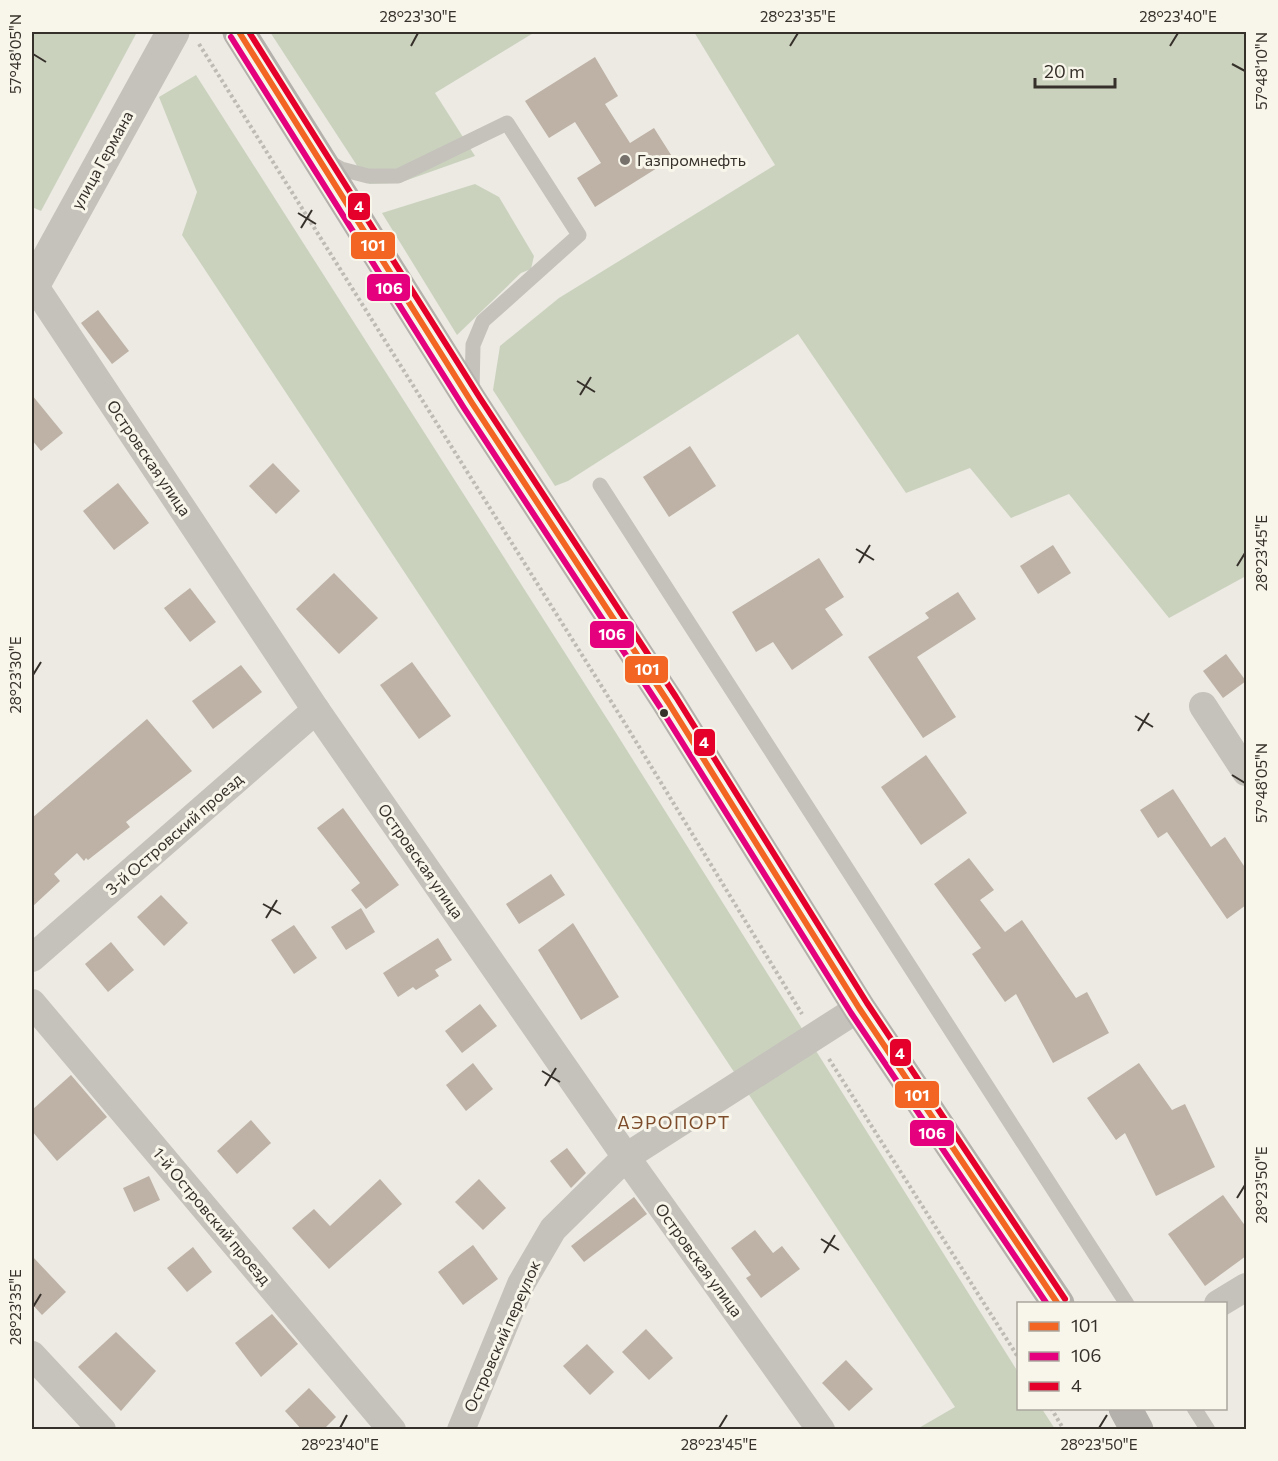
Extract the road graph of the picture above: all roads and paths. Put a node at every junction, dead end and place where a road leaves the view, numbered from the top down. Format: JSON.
{"nodes":[{"id":1,"x":239,"y":32,"type":"edge"},
{"id":2,"x":185,"y":36,"type":"edge"},
{"id":3,"x":313,"y":152,"type":"junction"},
{"id":4,"x":33,"y":286,"type":"edge"},
{"id":5,"x":472,"y":403,"type":"junction"},
{"id":6,"x":600,"y":485,"type":"dead end"},
{"id":7,"x":1203,"y":706,"type":"dead end"},
{"id":8,"x":316,"y":710,"type":"junction"},
{"id":9,"x":1246,"y":772,"type":"edge"},
{"id":10,"x":32,"y":958,"type":"edge"},
{"id":11,"x":32,"y":1003,"type":"edge"},
{"id":12,"x":859,"y":1008,"type":"junction"},
{"id":13,"x":815,"y":1036,"type":"junction"},
{"id":14,"x":626,"y":1157,"type":"junction"},
{"id":15,"x":1246,"y":1287,"type":"edge"},
{"id":16,"x":1057,"y":1302,"type":"edge"},
{"id":17,"x":1126,"y":1302,"type":"edge"},
{"id":18,"x":1221,"y":1302,"type":"edge"},
{"id":19,"x":32,"y":1355,"type":"edge"},
{"id":20,"x":1017,"y":1355,"type":"edge"},
{"id":21,"x":1052,"y":1410,"type":"edge"},
{"id":22,"x":1126,"y":1410,"type":"edge"},
{"id":23,"x":1195,"y":1410,"type":"edge"},
{"id":24,"x":102,"y":1430,"type":"edge"},
{"id":25,"x":392,"y":1430,"type":"edge"},
{"id":26,"x":461,"y":1430,"type":"edge"},
{"id":27,"x":821,"y":1430,"type":"edge"},
{"id":28,"x":1065,"y":1430,"type":"edge"},
{"id":29,"x":1137,"y":1430,"type":"edge"},
{"id":30,"x":1208,"y":1430,"type":"edge"}],
"edges":[{"from":1,"to":3,"type":"main road"},
{"from":2,"to":4,"type":"street","name":"улица Германа"},
{"from":2,"to":13,"type":"path"},
{"from":3,"to":5,"type":"main road"},
{"from":3,"to":5,"type":"lane"},
{"from":4,"to":8,"type":"street","name":"Островская улица"},
{"from":5,"to":12,"type":"main road"},
{"from":6,"to":17,"type":"lane"},
{"from":7,"to":9,"type":"street"},
{"from":8,"to":10,"type":"street","name":"3-й Островский проезд"},
{"from":8,"to":14,"type":"street","name":"Островская улица"},
{"from":11,"to":25,"type":"street","name":"1-й Островский проезд"},
{"from":12,"to":13,"type":"street","name":"Островский переулок"},
{"from":12,"to":16,"type":"main road"},
{"from":13,"to":14,"type":"street","name":"Островский переулок"},
{"from":13,"to":20,"type":"path"},
{"from":14,"to":26,"type":"street","name":"Островский переулок"},
{"from":14,"to":27,"type":"street","name":"Островская улица"},
{"from":15,"to":18,"type":"street"},
{"from":19,"to":24,"type":"street"},
{"from":21,"to":28,"type":"path"},
{"from":22,"to":29,"type":"main road"},
{"from":23,"to":30,"type":"lane"}]}
